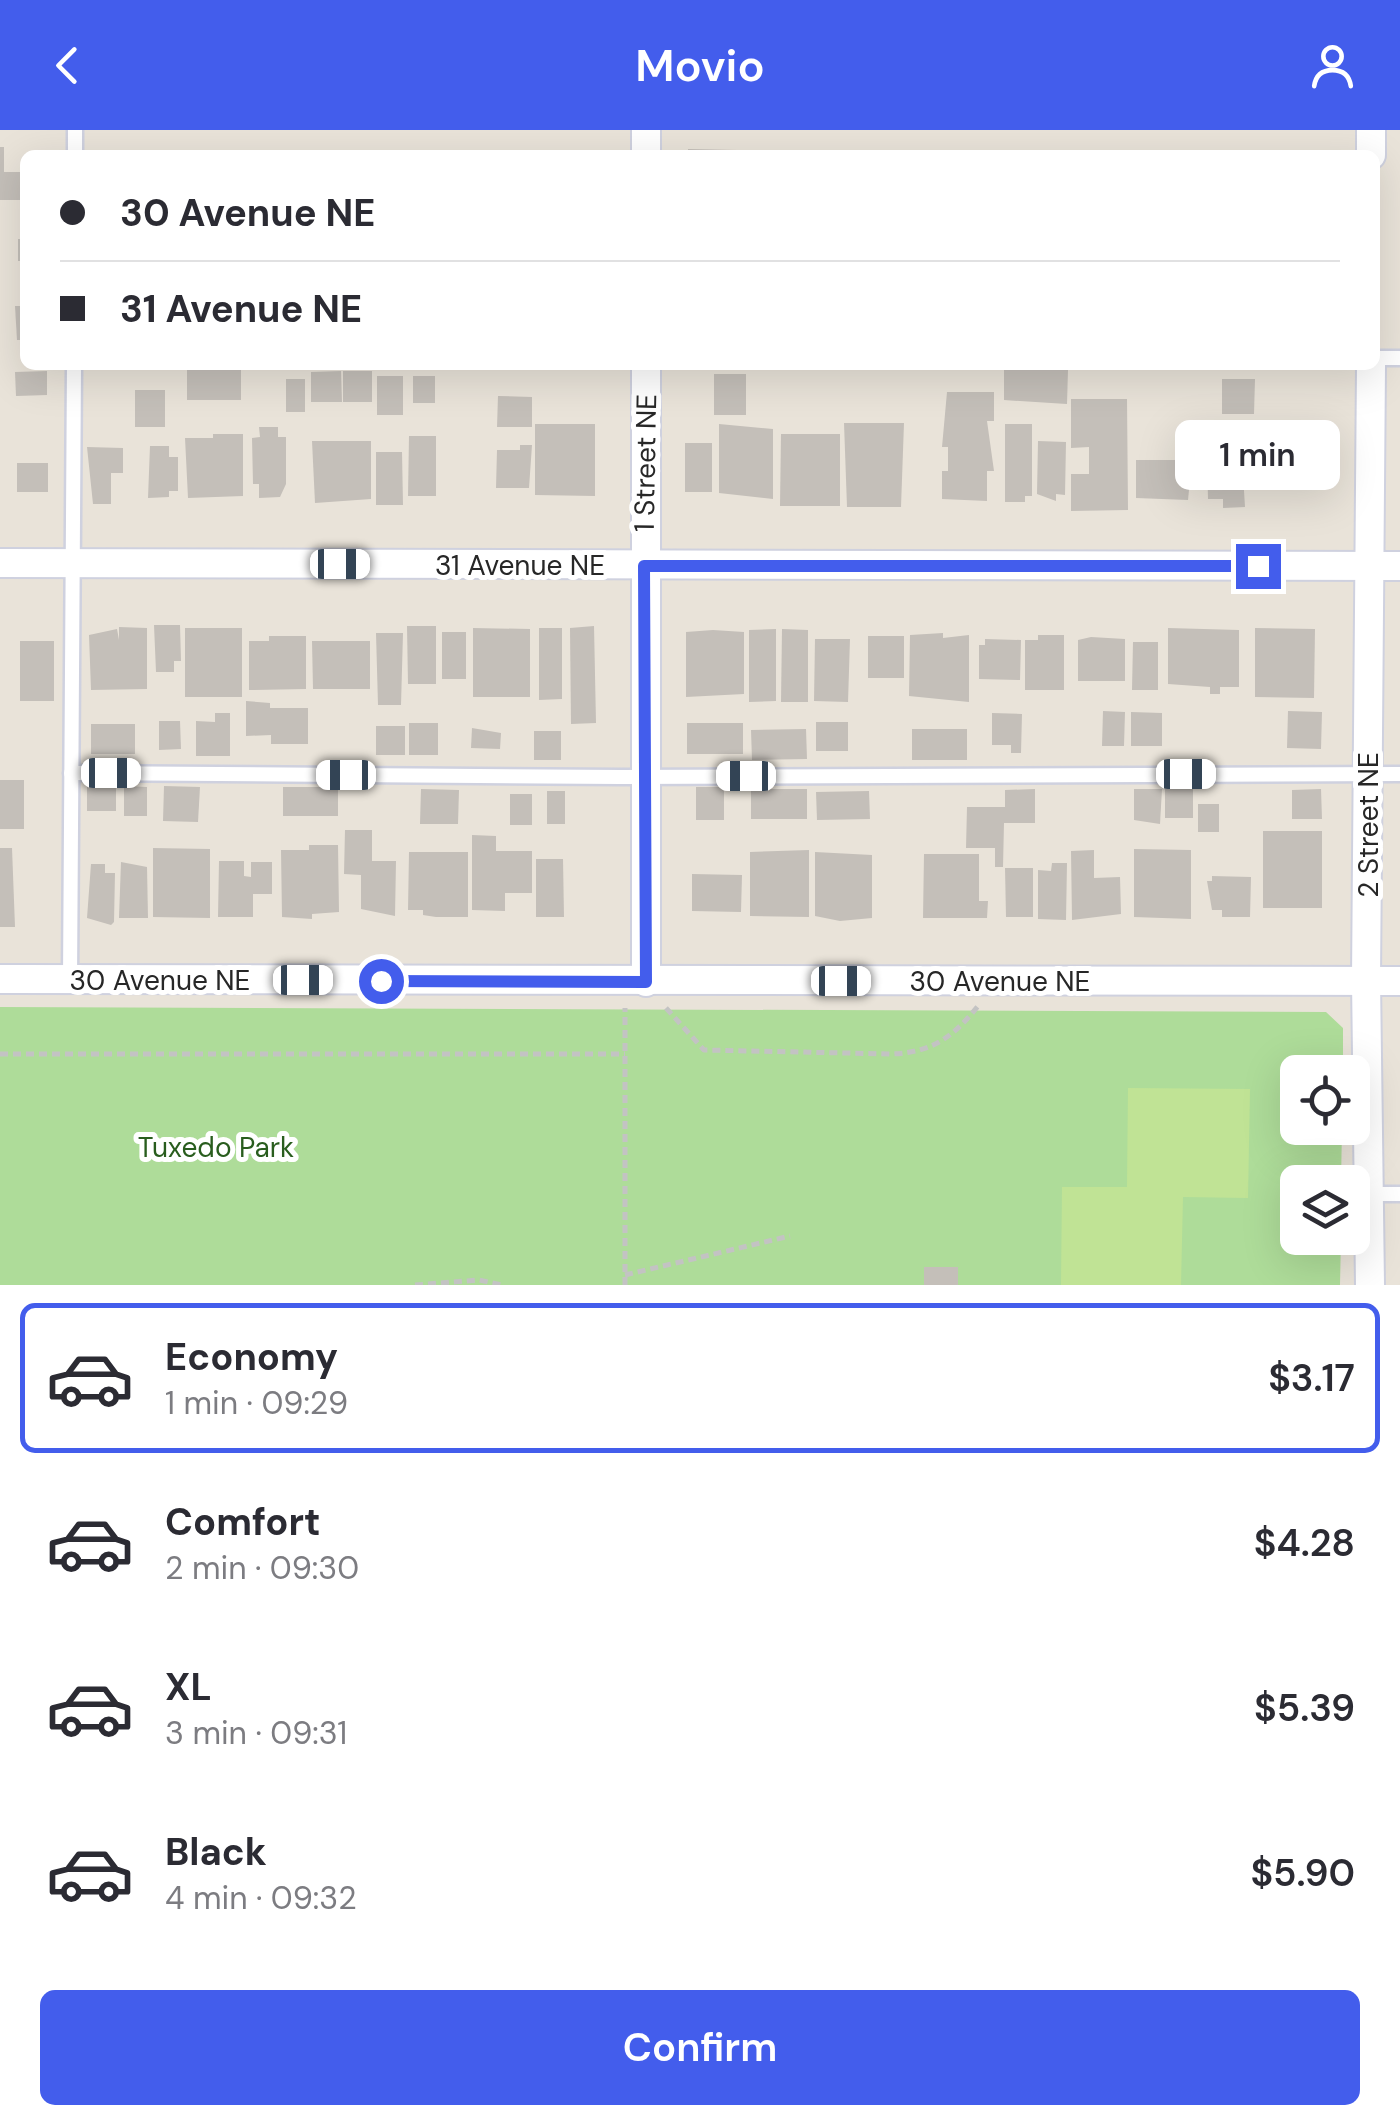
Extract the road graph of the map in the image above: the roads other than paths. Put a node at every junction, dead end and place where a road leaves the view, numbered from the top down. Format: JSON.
{"nodes":[{"id":1,"x":74,"y":370,"type":"edge"},
{"id":2,"x":646,"y":370,"type":"edge"},
{"id":3,"x":1371,"y":370,"type":"edge"},
{"id":4,"x":73,"y":562,"type":"junction"},
{"id":5,"x":0,"y":563,"type":"edge"},
{"id":6,"x":644,"y":566,"type":"junction"},
{"id":7,"x":1369,"y":566,"type":"junction"},
{"id":8,"x":1400,"y":566,"type":"edge"},
{"id":9,"x":72,"y":773,"type":"junction"},
{"id":10,"x":1368,"y":774,"type":"junction"},
{"id":11,"x":1400,"y":774,"type":"edge"},
{"id":12,"x":646,"y":777,"type":"junction"},
{"id":13,"x":0,"y":979,"type":"edge"},
{"id":14,"x":70,"y":980,"type":"junction"},
{"id":15,"x":1366,"y":980,"type":"junction"},
{"id":16,"x":1400,"y":980,"type":"edge"},
{"id":17,"x":646,"y":982,"type":"junction"},
{"id":18,"x":1368,"y":1165,"type":"edge"},
{"id":19,"x":1370,"y":1194,"type":"edge"},
{"id":20,"x":1400,"y":1194,"type":"edge"},
{"id":21,"x":1369,"y":1255,"type":"edge"},
{"id":22,"x":1370,"y":1285,"type":"edge"}],
"edges":[{"from":1,"to":4,"type":"lane"},
{"from":2,"to":6,"type":"street","name":"1 Street NE"},
{"from":3,"to":7,"type":"street","name":"2 Street NE"},
{"from":4,"to":5,"type":"street","name":"31 Avenue NE"},
{"from":4,"to":6,"type":"street","name":"31 Avenue NE"},
{"from":4,"to":9,"type":"lane"},
{"from":6,"to":7,"type":"street","name":"31 Avenue NE"},
{"from":6,"to":12,"type":"street","name":"1 Street NE"},
{"from":7,"to":8,"type":"street","name":"31 Avenue NE"},
{"from":7,"to":10,"type":"street","name":"2 Street NE"},
{"from":9,"to":12,"type":"lane"},
{"from":9,"to":14,"type":"lane"},
{"from":10,"to":11,"type":"lane"},
{"from":10,"to":12,"type":"lane"},
{"from":10,"to":15,"type":"street","name":"2 Street NE"},
{"from":12,"to":17,"type":"street","name":"1 Street NE"},
{"from":13,"to":14,"type":"street","name":"30 Avenue NE"},
{"from":14,"to":17,"type":"street","name":"30 Avenue NE"},
{"from":15,"to":16,"type":"street","name":"30 Avenue NE"},
{"from":15,"to":17,"type":"street","name":"30 Avenue NE"},
{"from":15,"to":18,"type":"street","name":"2 Street NE"},
{"from":19,"to":20,"type":"lane"},
{"from":21,"to":22,"type":"street","name":"2 Street NE"}]}
